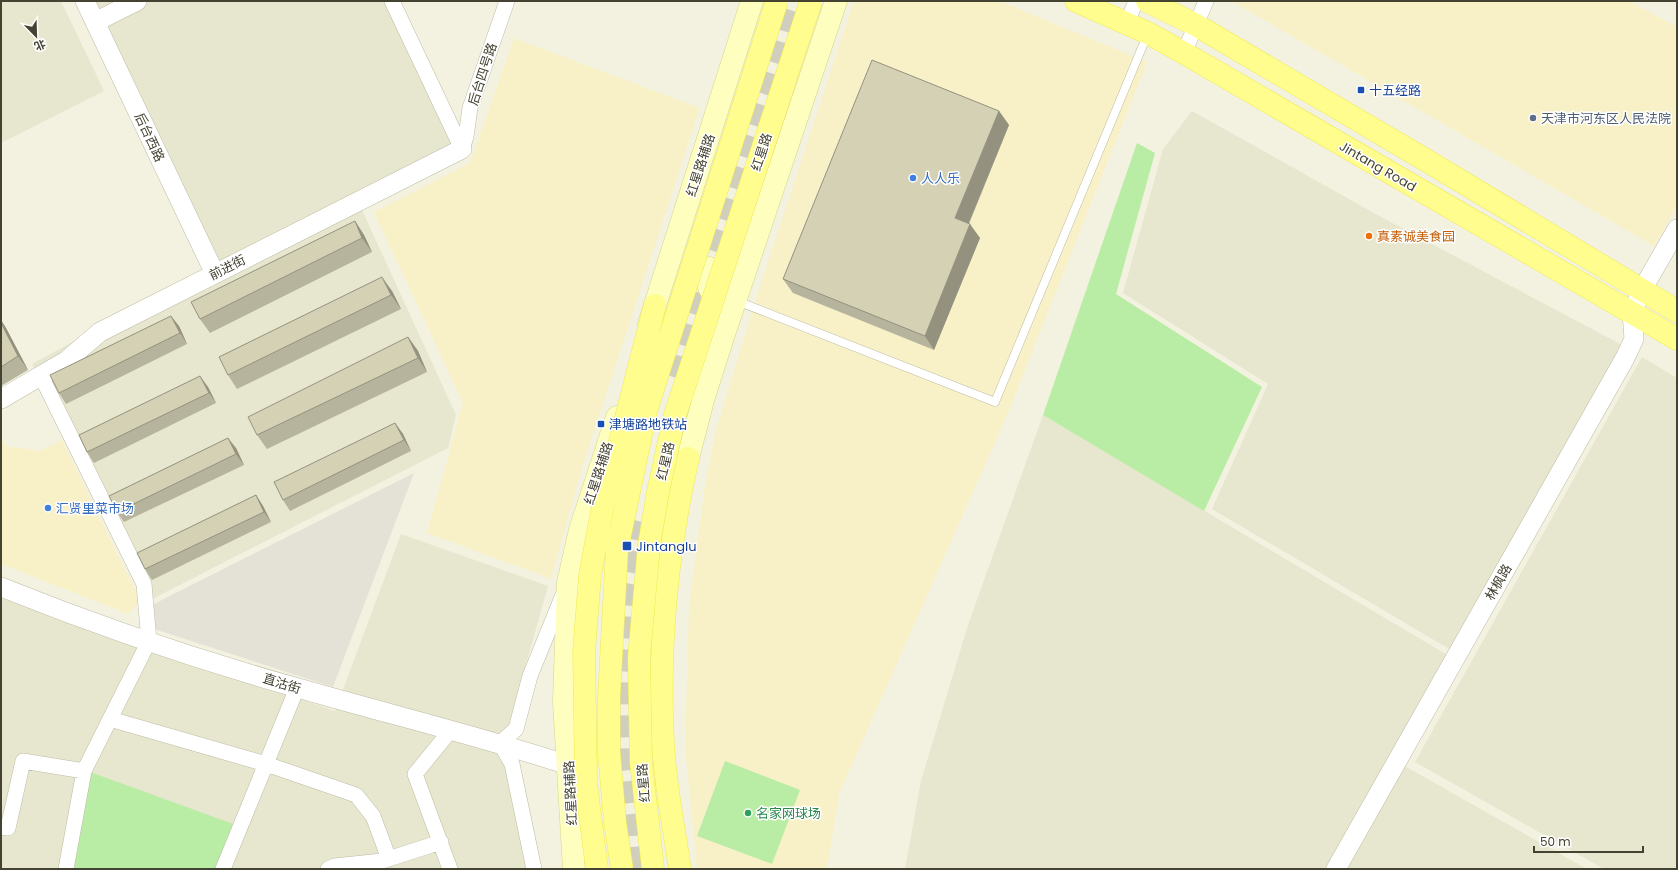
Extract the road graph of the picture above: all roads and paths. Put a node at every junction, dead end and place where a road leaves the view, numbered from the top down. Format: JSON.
{"nodes":[{"id":1,"x":85,"y":1,"type":"edge"},
{"id":2,"x":137,"y":1,"type":"edge"},
{"id":3,"x":392,"y":1,"type":"edge"},
{"id":4,"x":508,"y":1,"type":"edge"},
{"id":5,"x":752,"y":1,"type":"edge"},
{"id":6,"x":777,"y":1,"type":"edge"},
{"id":7,"x":811,"y":1,"type":"edge"},
{"id":8,"x":836,"y":1,"type":"edge"},
{"id":9,"x":1076,"y":1,"type":"edge"},
{"id":10,"x":1136,"y":1,"type":"edge"},
{"id":11,"x":1147,"y":1,"type":"edge"},
{"id":12,"x":1206,"y":1,"type":"edge"},
{"id":13,"x":95,"y":22,"type":"junction"},
{"id":14,"x":1127,"y":23,"type":"junction"},
{"id":15,"x":1196,"y":25,"type":"junction"},
{"id":16,"x":1148,"y":33,"type":"junction"},
{"id":17,"x":1184,"y":53,"type":"junction"},
{"id":18,"x":462,"y":149,"type":"junction"},
{"id":19,"x":1677,"y":229,"type":"edge"},
{"id":20,"x":709,"y":268,"type":"dead end"},
{"id":21,"x":215,"y":274,"type":"junction"},
{"id":22,"x":672,"y":280,"type":"junction"},
{"id":23,"x":1642,"y":290,"type":"junction"},
{"id":24,"x":716,"y":294,"type":"junction"},
{"id":25,"x":655,"y":305,"type":"junction"},
{"id":26,"x":1677,"y":311,"type":"edge"},
{"id":27,"x":1632,"y":313,"type":"junction"},
{"id":28,"x":1677,"y":339,"type":"edge"},
{"id":29,"x":42,"y":376,"type":"junction"},
{"id":30,"x":1,"y":399,"type":"edge"},
{"id":31,"x":568,"y":583,"type":"junction"},
{"id":32,"x":1,"y":587,"type":"edge"},
{"id":33,"x":148,"y":641,"type":"junction"},
{"id":34,"x":297,"y":688,"type":"junction"},
{"id":35,"x":110,"y":719,"type":"junction"},
{"id":36,"x":451,"y":730,"type":"junction"},
{"id":37,"x":500,"y":743,"type":"junction"},
{"id":38,"x":266,"y":764,"type":"junction"},
{"id":39,"x":568,"y":765,"type":"junction"},
{"id":40,"x":84,"y":770,"type":"junction"},
{"id":41,"x":1,"y":827,"type":"edge"},
{"id":42,"x":441,"y":842,"type":"junction"},
{"id":43,"x":389,"y":859,"type":"junction"},
{"id":44,"x":66,"y":869,"type":"edge"},
{"id":45,"x":223,"y":869,"type":"edge"},
{"id":46,"x":328,"y":869,"type":"edge"},
{"id":47,"x":450,"y":869,"type":"edge"},
{"id":48,"x":534,"y":869,"type":"edge"},
{"id":49,"x":574,"y":869,"type":"edge"},
{"id":50,"x":597,"y":869,"type":"edge"},
{"id":51,"x":622,"y":869,"type":"edge"},
{"id":52,"x":654,"y":869,"type":"edge"},
{"id":53,"x":680,"y":869,"type":"edge"},
{"id":54,"x":1336,"y":869,"type":"edge"}],
"edges":[{"from":1,"to":13,"type":"street","name":"后台西路"},
{"from":2,"to":13,"type":"street"},
{"from":3,"to":18,"type":"street"},
{"from":4,"to":18,"type":"street","name":"后台四号路"},
{"from":5,"to":22,"type":"main road","name":"红星路辅路"},
{"from":6,"to":51,"type":"main road","bridge":true},
{"from":7,"to":52,"type":"main road","name":"红星路","bridge":true},
{"from":8,"to":24,"type":"main road"},
{"from":9,"to":14,"type":"main road","name":"Jintang Road"},
{"from":10,"to":14,"type":"street"},
{"from":11,"to":15,"type":"main road"},
{"from":12,"to":15,"type":"street"},
{"from":13,"to":21,"type":"street","name":"后台西路"},
{"from":14,"to":16,"type":"main road","name":"Jintang Road"},
{"from":15,"to":17,"type":"street"},
{"from":15,"to":23,"type":"main road"},
{"from":16,"to":17,"type":"main road","name":"Jintang Road"},
{"from":16,"to":24,"type":"lane"},
{"from":17,"to":27,"type":"main road","name":"Jintang Road"},
{"from":18,"to":21,"type":"street","name":"前进街"},
{"from":19,"to":23,"type":"street","name":"林枫路"},
{"from":20,"to":24,"type":"main road"},
{"from":21,"to":29,"type":"street","name":"前进街"},
{"from":22,"to":24,"type":"lane"},
{"from":22,"to":25,"type":"main road","name":"红星路辅路"},
{"from":23,"to":26,"type":"main road"},
{"from":23,"to":27,"type":"street","name":"林枫路"},
{"from":24,"to":53,"type":"main road"},
{"from":25,"to":31,"type":"main road","name":"红星路辅路"},
{"from":25,"to":50,"type":"main road","bridge":true},
{"from":27,"to":28,"type":"main road","name":"Jintang Road"},
{"from":27,"to":54,"type":"street","name":"林枫路"},
{"from":29,"to":30,"type":"street","name":"前进街"},
{"from":29,"to":33,"type":"street"},
{"from":31,"to":37,"type":"street"},
{"from":31,"to":39,"type":"main road","name":"红星路辅路"},
{"from":32,"to":33,"type":"street","name":"直沽街"},
{"from":33,"to":34,"type":"street","name":"直沽街"},
{"from":33,"to":35,"type":"street"},
{"from":34,"to":36,"type":"street","name":"直沽街"},
{"from":34,"to":38,"type":"street"},
{"from":35,"to":38,"type":"street"},
{"from":35,"to":40,"type":"street"},
{"from":36,"to":37,"type":"street","name":"直沽街"},
{"from":36,"to":42,"type":"street"},
{"from":37,"to":39,"type":"street","name":"直沽街"},
{"from":37,"to":48,"type":"street"},
{"from":38,"to":43,"type":"street"},
{"from":38,"to":45,"type":"street"},
{"from":39,"to":49,"type":"main road","name":"红星路辅路"},
{"from":40,"to":41,"type":"street"},
{"from":40,"to":44,"type":"street"},
{"from":42,"to":43,"type":"street"},
{"from":42,"to":47,"type":"street"},
{"from":43,"to":46,"type":"street"}]}
